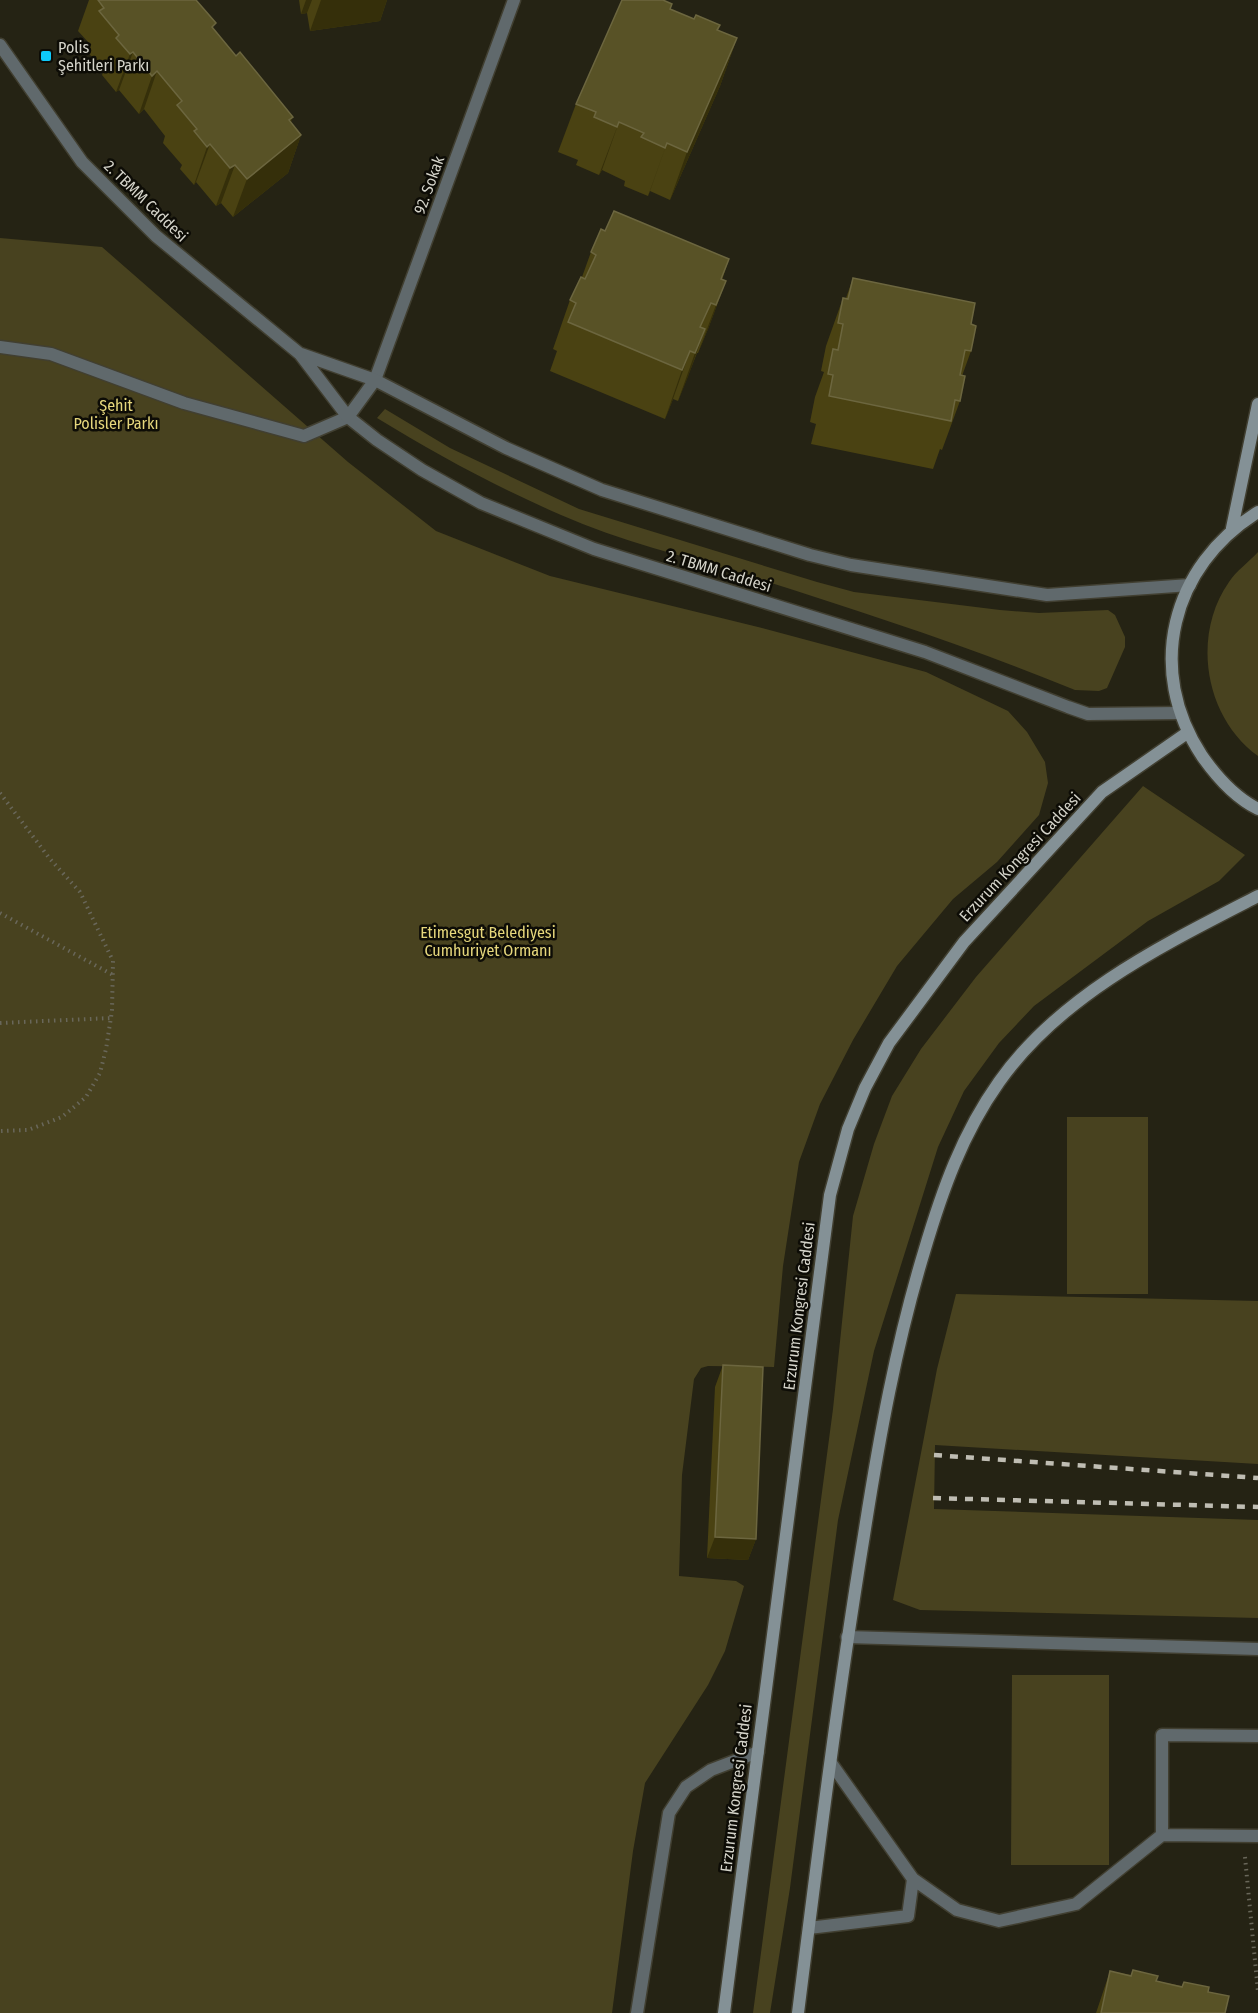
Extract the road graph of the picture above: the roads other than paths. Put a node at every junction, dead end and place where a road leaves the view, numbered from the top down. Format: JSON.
{"nodes":[{"id":1,"x":514,"y":0,"type":"edge"},
{"id":2,"x":0,"y":45,"type":"edge"},
{"id":3,"x":0,"y":347,"type":"edge"},
{"id":4,"x":300,"y":354,"type":"junction"},
{"id":5,"x":375,"y":380,"type":"junction"},
{"id":6,"x":1258,"y":404,"type":"edge"},
{"id":7,"x":348,"y":417,"type":"junction"},
{"id":8,"x":1258,"y":512,"type":"edge"},
{"id":9,"x":1232,"y":528,"type":"junction"},
{"id":10,"x":1190,"y":585,"type":"junction"},
{"id":11,"x":1180,"y":713,"type":"junction"},
{"id":12,"x":1187,"y":733,"type":"junction"},
{"id":13,"x":1258,"y":809,"type":"edge"},
{"id":14,"x":1258,"y":896,"type":"edge"},
{"id":15,"x":847,"y":1637,"type":"junction"},
{"id":16,"x":1258,"y":1648,"type":"edge"},
{"id":17,"x":1258,"y":1736,"type":"edge"},
{"id":18,"x":758,"y":1752,"type":"junction"},
{"id":19,"x":831,"y":1762,"type":"junction"},
{"id":20,"x":1161,"y":1835,"type":"junction"},
{"id":21,"x":1258,"y":1836,"type":"edge"},
{"id":22,"x":913,"y":1879,"type":"junction"},
{"id":23,"x":809,"y":1928,"type":"junction"},
{"id":24,"x":637,"y":2013,"type":"edge"},
{"id":25,"x":724,"y":2013,"type":"edge"},
{"id":26,"x":798,"y":2013,"type":"edge"}],
"edges":[{"from":1,"to":5,"type":"street","name":"92. Sokak"},
{"from":2,"to":4,"type":"street","name":"2. TBMM Caddesi"},
{"from":3,"to":7,"type":"street"},
{"from":4,"to":5,"type":"street","name":"2. TBMM Caddesi"},
{"from":4,"to":7,"type":"street","name":"2. TBMM Caddesi"},
{"from":5,"to":7,"type":"street","name":"92. Sokak"},
{"from":5,"to":10,"type":"street","name":"2. TBMM Caddesi"},
{"from":6,"to":9,"type":"main road"},
{"from":7,"to":11,"type":"street","name":"2. TBMM Caddesi"},
{"from":8,"to":9,"type":"main road"},
{"from":9,"to":10,"type":"main road"},
{"from":10,"to":11,"type":"main road"},
{"from":11,"to":12,"type":"main road"},
{"from":12,"to":13,"type":"main road"},
{"from":12,"to":18,"type":"main road","name":"Erzurum Kongresi Caddesi"},
{"from":14,"to":15,"type":"main road"},
{"from":15,"to":16,"type":"street"},
{"from":15,"to":19,"type":"main road"},
{"from":17,"to":20,"type":"street"},
{"from":18,"to":24,"type":"street"},
{"from":18,"to":25,"type":"main road","name":"Erzurum Kongresi Caddesi"},
{"from":19,"to":22,"type":"street"},
{"from":19,"to":23,"type":"main road"},
{"from":20,"to":21,"type":"street"},
{"from":20,"to":22,"type":"street"},
{"from":22,"to":23,"type":"street"},
{"from":23,"to":26,"type":"main road"}]}
